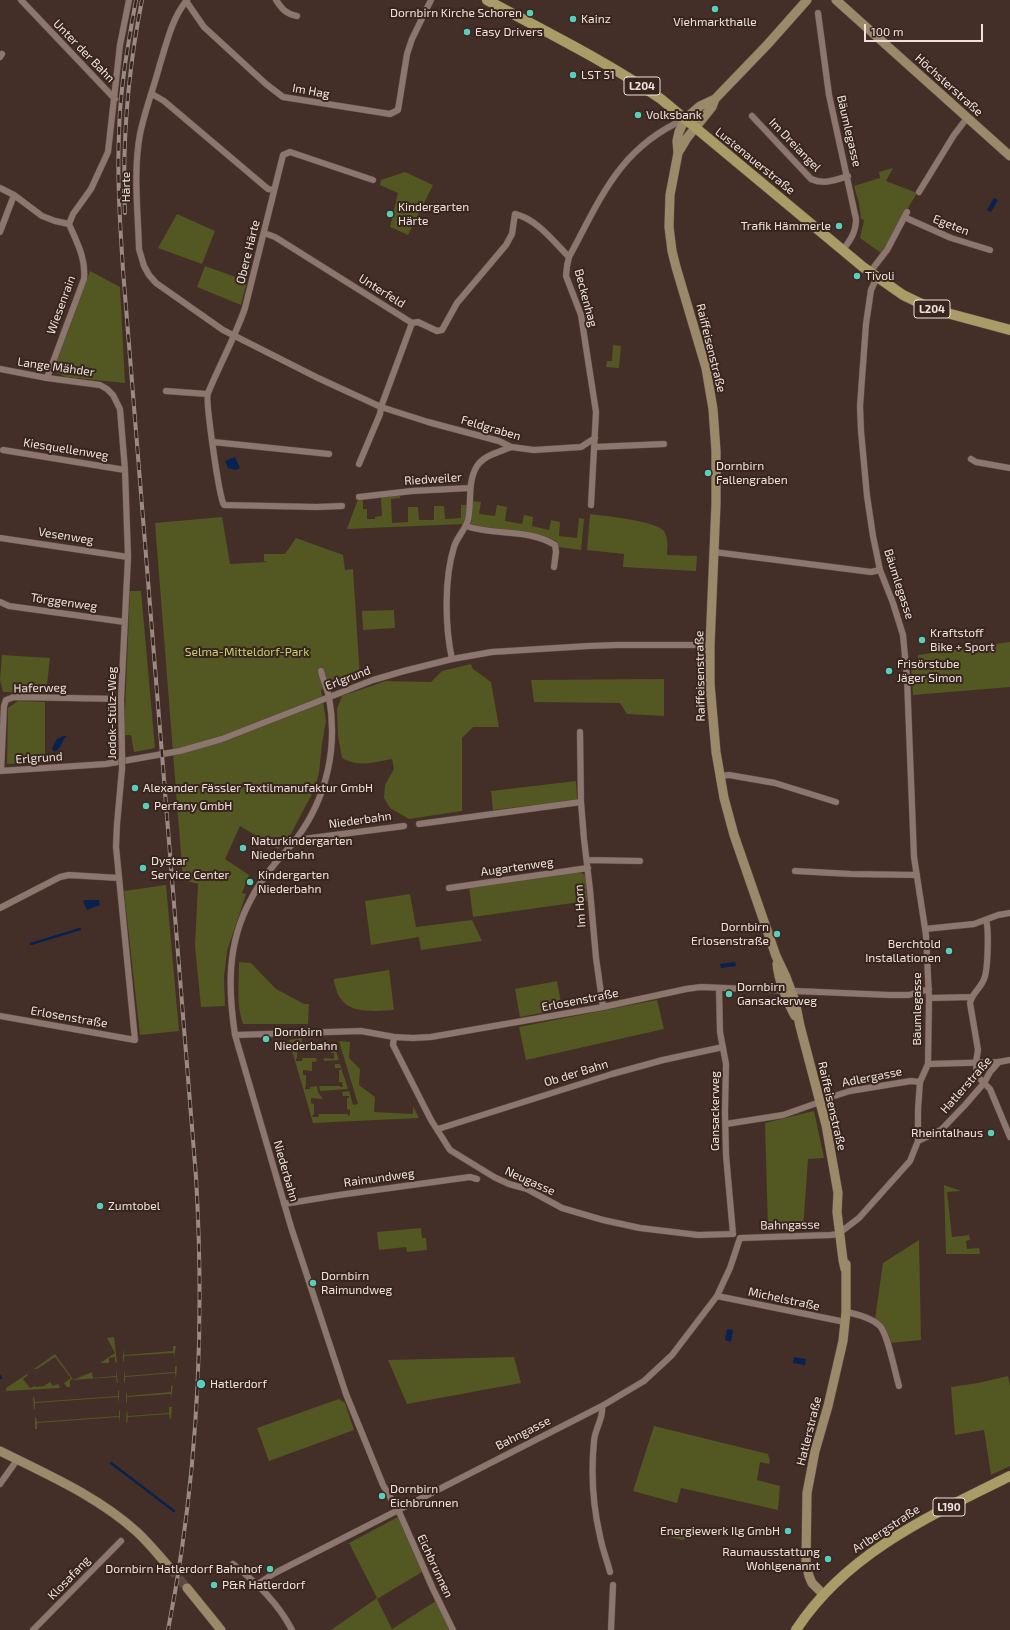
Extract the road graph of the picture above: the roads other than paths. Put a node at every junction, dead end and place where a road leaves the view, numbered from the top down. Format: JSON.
{"nodes":[{"id":1,"x":20,"y":0,"type":"edge"},
{"id":2,"x":129,"y":0,"type":"edge"},
{"id":3,"x":276,"y":0,"type":"edge"},
{"id":4,"x":430,"y":0,"type":"edge"},
{"id":5,"x":487,"y":0,"type":"edge"},
{"id":6,"x":807,"y":0,"type":"edge"},
{"id":7,"x":836,"y":0,"type":"edge"},
{"id":8,"x":186,"y":1,"type":"edge"},
{"id":9,"x":818,"y":13,"type":"dead end"},
{"id":10,"x":297,"y":16,"type":"dead end"},
{"id":11,"x":152,"y":94,"type":"junction"},
{"id":12,"x":115,"y":99,"type":"junction"},
{"id":13,"x":715,"y":99,"type":"junction"},
{"id":14,"x":752,"y":116,"type":"dead end"},
{"id":15,"x":967,"y":118,"type":"junction"},
{"id":16,"x":685,"y":119,"type":"junction"},
{"id":17,"x":695,"y":128,"type":"junction"},
{"id":18,"x":678,"y":153,"type":"junction"},
{"id":19,"x":1010,"y":156,"type":"edge"},
{"id":20,"x":848,"y":176,"type":"junction"},
{"id":21,"x":373,"y":180,"type":"dead end"},
{"id":22,"x":0,"y":188,"type":"edge"},
{"id":23,"x":274,"y":190,"type":"junction"},
{"id":24,"x":919,"y":192,"type":"dead end"},
{"id":25,"x":14,"y":195,"type":"junction"},
{"id":26,"x":69,"y":224,"type":"junction"},
{"id":27,"x":0,"y":232,"type":"edge"},
{"id":28,"x":264,"y":233,"type":"junction"},
{"id":29,"x":843,"y":250,"type":"junction"},
{"id":30,"x":990,"y":250,"type":"dead end"},
{"id":31,"x":570,"y":257,"type":"junction"},
{"id":32,"x":874,"y":275,"type":"junction"},
{"id":33,"x":412,"y":323,"type":"junction"},
{"id":34,"x":1010,"y":330,"type":"edge"},
{"id":35,"x":234,"y":337,"type":"junction"},
{"id":36,"x":0,"y":369,"type":"edge"},
{"id":37,"x":47,"y":378,"type":"junction"},
{"id":38,"x":107,"y":389,"type":"joint"},
{"id":39,"x":166,"y":391,"type":"dead end"},
{"id":40,"x":207,"y":394,"type":"junction"},
{"id":41,"x":381,"y":407,"type":"junction"},
{"id":42,"x":595,"y":438,"type":"junction"},
{"id":43,"x":213,"y":442,"type":"junction"},
{"id":44,"x":664,"y":444,"type":"dead end"},
{"id":45,"x":511,"y":447,"type":"junction"},
{"id":46,"x":595,"y":447,"type":"junction"},
{"id":47,"x":3,"y":450,"type":"dead end"},
{"id":48,"x":329,"y":454,"type":"dead end"},
{"id":49,"x":971,"y":459,"type":"dead end"},
{"id":50,"x":359,"y":464,"type":"dead end"},
{"id":51,"x":1010,"y":468,"type":"edge"},
{"id":52,"x":125,"y":470,"type":"junction"},
{"id":53,"x":470,"y":488,"type":"junction"},
{"id":54,"x":359,"y":497,"type":"dead end"},
{"id":55,"x":591,"y":505,"type":"dead end"},
{"id":56,"x":342,"y":506,"type":"dead end"},
{"id":57,"x":466,"y":526,"type":"junction"},
{"id":58,"x":0,"y":538,"type":"edge"},
{"id":59,"x":714,"y":552,"type":"junction"},
{"id":60,"x":128,"y":557,"type":"junction"},
{"id":61,"x":554,"y":567,"type":"dead end"},
{"id":62,"x":880,"y":570,"type":"junction"},
{"id":63,"x":0,"y":602,"type":"edge"},
{"id":64,"x":125,"y":622,"type":"junction"},
{"id":65,"x":710,"y":646,"type":"junction"},
{"id":66,"x":452,"y":659,"type":"junction"},
{"id":67,"x":321,"y":671,"type":"dead end"},
{"id":68,"x":329,"y":697,"type":"junction"},
{"id":69,"x":121,"y":699,"type":"junction"},
{"id":70,"x":580,"y":732,"type":"dead end"},
{"id":71,"x":0,"y":771,"type":"edge"},
{"id":72,"x":720,"y":776,"type":"junction"},
{"id":73,"x":581,"y":802,"type":"junction"},
{"id":74,"x":836,"y":802,"type":"dead end"},
{"id":75,"x":419,"y":824,"type":"dead end"},
{"id":76,"x":404,"y":826,"type":"dead end"},
{"id":77,"x":296,"y":840,"type":"junction"},
{"id":78,"x":587,"y":860,"type":"junction"},
{"id":79,"x":640,"y":861,"type":"dead end"},
{"id":80,"x":588,"y":868,"type":"junction"},
{"id":81,"x":795,"y":871,"type":"dead end"},
{"id":82,"x":916,"y":875,"type":"junction"},
{"id":83,"x":119,"y":878,"type":"junction"},
{"id":84,"x":449,"y":888,"type":"dead end"},
{"id":85,"x":0,"y":908,"type":"edge"},
{"id":86,"x":1010,"y":913,"type":"edge"},
{"id":87,"x":986,"y":920,"type":"junction"},
{"id":88,"x":925,"y":929,"type":"junction"},
{"id":89,"x":719,"y":988,"type":"junction"},
{"id":90,"x":929,"y":989,"type":"junction"},
{"id":91,"x":787,"y":991,"type":"junction"},
{"id":92,"x":971,"y":997,"type":"junction"},
{"id":93,"x":929,"y":998,"type":"junction"},
{"id":94,"x":603,"y":1007,"type":"junction"},
{"id":95,"x":0,"y":1016,"type":"edge"},
{"id":96,"x":235,"y":1035,"type":"junction"},
{"id":97,"x":394,"y":1037,"type":"junction"},
{"id":98,"x":135,"y":1040,"type":"joint"},
{"id":99,"x":723,"y":1047,"type":"junction"},
{"id":100,"x":1010,"y":1060,"type":"edge"},
{"id":101,"x":976,"y":1062,"type":"junction"},
{"id":102,"x":1000,"y":1062,"type":"junction"},
{"id":103,"x":928,"y":1064,"type":"junction"},
{"id":104,"x":920,"y":1082,"type":"junction"},
{"id":105,"x":984,"y":1083,"type":"junction"},
{"id":106,"x":824,"y":1100,"type":"junction"},
{"id":107,"x":726,"y":1124,"type":"junction"},
{"id":108,"x":438,"y":1129,"type":"junction"},
{"id":109,"x":1010,"y":1137,"type":"edge"},
{"id":110,"x":918,"y":1141,"type":"junction"},
{"id":111,"x":477,"y":1179,"type":"dead end"},
{"id":112,"x":284,"y":1204,"type":"junction"},
{"id":113,"x":842,"y":1231,"type":"junction"},
{"id":114,"x":733,"y":1234,"type":"junction"},
{"id":115,"x":740,"y":1238,"type":"junction"},
{"id":116,"x":717,"y":1296,"type":"junction"},
{"id":117,"x":846,"y":1312,"type":"junction"},
{"id":118,"x":845,"y":1322,"type":"junction"},
{"id":119,"x":898,"y":1386,"type":"dead end"},
{"id":120,"x":602,"y":1406,"type":"junction"},
{"id":121,"x":0,"y":1451,"type":"edge"},
{"id":122,"x":17,"y":1460,"type":"junction"},
{"id":123,"x":1010,"y":1476,"type":"edge"},
{"id":124,"x":0,"y":1484,"type":"edge"},
{"id":125,"x":397,"y":1511,"type":"junction"},
{"id":126,"x":121,"y":1541,"type":"dead end"},
{"id":127,"x":233,"y":1564,"type":"dead end"},
{"id":128,"x":170,"y":1568,"type":"tunnel mouth"},
{"id":129,"x":610,"y":1572,"type":"dead end"},
{"id":130,"x":258,"y":1584,"type":"junction"},
{"id":131,"x":613,"y":1585,"type":"dead end"},
{"id":132,"x":187,"y":1588,"type":"tunnel mouth"},
{"id":133,"x":823,"y":1594,"type":"junction"},
{"id":134,"x":33,"y":1630,"type":"edge"},
{"id":135,"x":221,"y":1630,"type":"edge"},
{"id":136,"x":292,"y":1630,"type":"edge"},
{"id":137,"x":453,"y":1630,"type":"edge"},
{"id":138,"x":611,"y":1630,"type":"edge"},
{"id":139,"x":796,"y":1630,"type":"edge"}],
"edges":[{"from":1,"to":12,"type":"street","name":"Unter der Bahn"},
{"from":2,"to":12,"type":"street","name":"Unter der Bahn"},
{"from":3,"to":10,"type":"street"},
{"from":4,"to":8,"type":"street","name":"Im Hag"},
{"from":5,"to":16,"type":"main road","name":"Lustenauerstraße","number":"L204"},
{"from":6,"to":13,"type":"street"},
{"from":7,"to":15,"type":"street","name":"Höchsterstraße"},
{"from":8,"to":11,"type":"street","name":"Härte"},
{"from":9,"to":20,"type":"street","name":"Bäumlegasse"},
{"from":11,"to":23,"type":"street"},
{"from":11,"to":35,"type":"street","name":"Härte"},
{"from":12,"to":26,"type":"street","name":"Unter der Bahn"},
{"from":13,"to":16,"type":"street"},
{"from":13,"to":17,"type":"street","name":"Raiffeisenstraße"},
{"from":14,"to":20,"type":"street","name":"Im Dreiangel"},
{"from":15,"to":19,"type":"street","name":"Höchsterstraße"},
{"from":15,"to":24,"type":"street"},
{"from":16,"to":17,"type":"main road","name":"Lustenauerstraße","number":"L204"},
{"from":16,"to":18,"type":"street","name":"Raiffeisenstraße"},
{"from":16,"to":31,"type":"street","name":"Beckenhag"},
{"from":17,"to":18,"type":"street","name":"Raiffeisenstraße"},
{"from":17,"to":29,"type":"main road","name":"Lustenauerstraße","number":"L204"},
{"from":18,"to":59,"type":"street","name":"Raiffeisenstraße"},
{"from":20,"to":29,"type":"street","name":"Bäumlegasse"},
{"from":21,"to":23,"type":"street","name":"Obere Härte"},
{"from":22,"to":25,"type":"street"},
{"from":23,"to":28,"type":"street","name":"Obere Härte"},
{"from":25,"to":26,"type":"street"},
{"from":25,"to":27,"type":"street"},
{"from":26,"to":37,"type":"street","name":"Wiesenrain"},
{"from":28,"to":33,"type":"street","name":"Unterfeld"},
{"from":28,"to":35,"type":"street","name":"Obere Härte"},
{"from":29,"to":32,"type":"main road","name":"Lustenauerstraße","number":"L204"},
{"from":30,"to":32,"type":"street","name":"Egeten"},
{"from":31,"to":33,"type":"street","name":"Unterfeld"},
{"from":31,"to":42,"type":"street","name":"Beckenhag"},
{"from":32,"to":34,"type":"main road","name":"Lustenauerstraße","number":"L204"},
{"from":32,"to":62,"type":"street","name":"Bäumlegasse"},
{"from":33,"to":41,"type":"street"},
{"from":35,"to":40,"type":"street","name":"Obere Härte"},
{"from":35,"to":41,"type":"street","name":"Feldgraben"},
{"from":36,"to":37,"type":"street","name":"Lange Mähder"},
{"from":37,"to":38,"type":"street","name":"Lange Mähder"},
{"from":38,"to":52,"type":"street","name":"Jodok-Stülz-Weg"},
{"from":39,"to":40,"type":"street"},
{"from":40,"to":43,"type":"street"},
{"from":41,"to":45,"type":"street","name":"Feldgraben"},
{"from":41,"to":50,"type":"street"},
{"from":42,"to":45,"type":"street","name":"Feldgraben"},
{"from":42,"to":46,"type":"street","name":"Beckenhag"},
{"from":43,"to":48,"type":"street"},
{"from":43,"to":56,"type":"street"},
{"from":44,"to":46,"type":"street"},
{"from":45,"to":53,"type":"street","name":"Riedweiler"},
{"from":46,"to":55,"type":"street","name":"Beckenhag"},
{"from":47,"to":52,"type":"street","name":"Kiesquellenweg"},
{"from":49,"to":51,"type":"street"},
{"from":52,"to":60,"type":"street","name":"Jodok-Stülz-Weg"},
{"from":53,"to":54,"type":"street","name":"Riedweiler"},
{"from":53,"to":57,"type":"street"},
{"from":57,"to":61,"type":"street"},
{"from":57,"to":66,"type":"street"},
{"from":58,"to":60,"type":"street","name":"Vesenweg"},
{"from":59,"to":62,"type":"street"},
{"from":59,"to":65,"type":"street","name":"Raiffeisenstraße"},
{"from":60,"to":64,"type":"street","name":"Jodok-Stülz-Weg"},
{"from":62,"to":82,"type":"street","name":"Bäumlegasse"},
{"from":63,"to":64,"type":"street","name":"Törggenweg"},
{"from":64,"to":69,"type":"street","name":"Jodok-Stülz-Weg"},
{"from":65,"to":66,"type":"street","name":"Erlgrund"},
{"from":65,"to":72,"type":"street","name":"Raiffeisenstraße"},
{"from":66,"to":68,"type":"street","name":"Erlgrund"},
{"from":67,"to":68,"type":"street","name":"Niederbahn"},
{"from":68,"to":71,"type":"street","name":"Erlgrund"},
{"from":68,"to":77,"type":"street","name":"Niederbahn"},
{"from":69,"to":71,"type":"street","name":"Haferweg"},
{"from":69,"to":83,"type":"street","name":"Jodok-Stülz-Weg","bridge":true},
{"from":70,"to":73,"type":"street","name":"Im Horn"},
{"from":72,"to":74,"type":"street"},
{"from":72,"to":91,"type":"street","name":"Raiffeisenstraße"},
{"from":73,"to":75,"type":"street"},
{"from":73,"to":78,"type":"street","name":"Im Horn"},
{"from":76,"to":77,"type":"street","name":"Niederbahn"},
{"from":77,"to":96,"type":"street","name":"Niederbahn"},
{"from":78,"to":79,"type":"street"},
{"from":78,"to":80,"type":"street","name":"Im Horn"},
{"from":80,"to":84,"type":"street","name":"Augartenweg"},
{"from":80,"to":94,"type":"street","name":"Im Horn"},
{"from":81,"to":82,"type":"street"},
{"from":82,"to":88,"type":"street","name":"Bäumlegasse"},
{"from":83,"to":85,"type":"street"},
{"from":83,"to":98,"type":"street","name":"Jodok-Stülz-Weg"},
{"from":86,"to":87,"type":"street"},
{"from":87,"to":88,"type":"street"},
{"from":87,"to":92,"type":"street"},
{"from":88,"to":90,"type":"street","name":"Bäumlegasse"},
{"from":89,"to":91,"type":"street","name":"Erlosenstraße"},
{"from":89,"to":94,"type":"street","name":"Erlosenstraße"},
{"from":89,"to":99,"type":"street","name":"Gansackerweg"},
{"from":90,"to":91,"type":"street","name":"Erlosenstraße"},
{"from":90,"to":93,"type":"street","name":"Bäumlegasse"},
{"from":91,"to":106,"type":"street","name":"Raiffeisenstraße"},
{"from":92,"to":93,"type":"street"},
{"from":92,"to":101,"type":"street"},
{"from":93,"to":103,"type":"street","name":"Bäumlegasse"},
{"from":94,"to":97,"type":"street","name":"Erlosenstraße"},
{"from":95,"to":98,"type":"street","name":"Erlosenstraße"},
{"from":96,"to":97,"type":"street","name":"Erlosenstraße"},
{"from":96,"to":112,"type":"street","name":"Niederbahn"},
{"from":97,"to":108,"type":"street","name":"Neugasse"},
{"from":99,"to":107,"type":"street","name":"Gansackerweg"},
{"from":99,"to":108,"type":"street","name":"Ob der Bahn"},
{"from":100,"to":102,"type":"street","name":"Hatlerstraße"},
{"from":101,"to":102,"type":"street"},
{"from":101,"to":103,"type":"street"},
{"from":101,"to":105,"type":"street"},
{"from":102,"to":105,"type":"street","name":"Hatlerstraße"},
{"from":103,"to":104,"type":"street","name":"Bäumlegasse"},
{"from":104,"to":106,"type":"street","name":"Adlergasse"},
{"from":104,"to":110,"type":"street","name":"Bäumlegasse"},
{"from":105,"to":109,"type":"street"},
{"from":105,"to":110,"type":"street","name":"Hatlerstraße"},
{"from":106,"to":107,"type":"street","name":"Adlergasse"},
{"from":106,"to":113,"type":"street","name":"Raiffeisenstraße"},
{"from":107,"to":114,"type":"street","name":"Gansackerweg"},
{"from":108,"to":114,"type":"street","name":"Neugasse"},
{"from":110,"to":113,"type":"street"},
{"from":111,"to":112,"type":"street","name":"Raimundweg"},
{"from":112,"to":125,"type":"street","name":"Niederbahn"},
{"from":113,"to":115,"type":"street","name":"Bahngasse"},
{"from":113,"to":117,"type":"street","name":"Hatlerstraße"},
{"from":114,"to":115,"type":"street"},
{"from":115,"to":116,"type":"street","name":"Bahngasse"},
{"from":116,"to":118,"type":"street","name":"Michelstraße"},
{"from":116,"to":120,"type":"street","name":"Bahngasse"},
{"from":117,"to":118,"type":"street","name":"Hatlerstraße"},
{"from":117,"to":119,"type":"street"},
{"from":118,"to":133,"type":"street","name":"Hatlerstraße"},
{"from":120,"to":125,"type":"street","name":"Bahngasse"},
{"from":120,"to":129,"type":"street"},
{"from":121,"to":122,"type":"street"},
{"from":122,"to":124,"type":"street"},
{"from":122,"to":128,"type":"street"},
{"from":123,"to":133,"type":"main road","name":"Arlbergstraße","number":"L190"},
{"from":125,"to":130,"type":"street","name":"Bahngasse"},
{"from":125,"to":137,"type":"street","name":"Eichbrunnen"},
{"from":126,"to":134,"type":"street","name":"Klosafang"},
{"from":127,"to":130,"type":"street"},
{"from":130,"to":136,"type":"street"},
{"from":131,"to":138,"type":"street"},
{"from":132,"to":135,"type":"street"},
{"from":133,"to":139,"type":"main road","name":"Arlbergstraße","number":"L190"}]}
